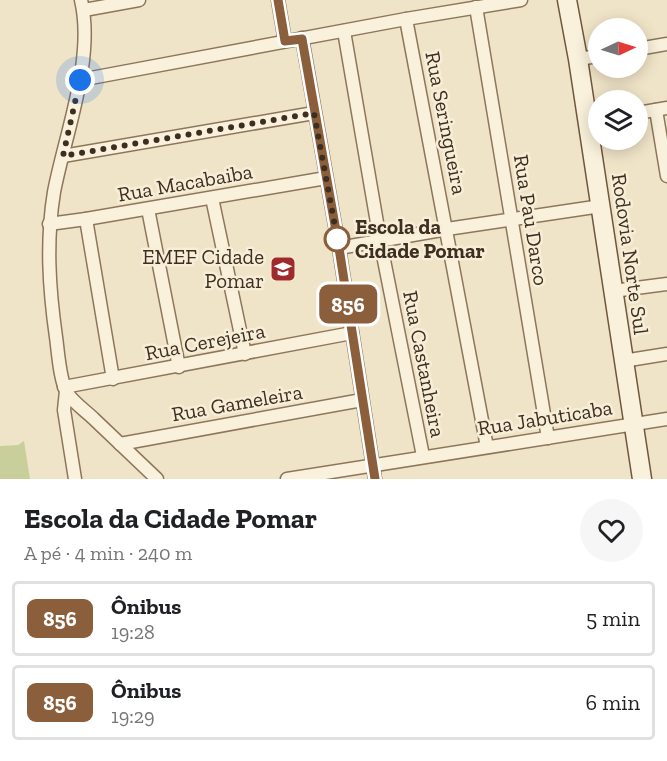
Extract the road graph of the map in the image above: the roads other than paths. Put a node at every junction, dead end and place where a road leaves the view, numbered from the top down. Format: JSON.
{"nodes":[{"id":1,"x":139,"y":0,"type":"edge"},
{"id":2,"x":278,"y":0,"type":"edge"},
{"id":3,"x":521,"y":0,"type":"edge"},
{"id":4,"x":567,"y":0,"type":"edge"},
{"id":5,"x":83,"y":5,"type":"edge"},
{"id":6,"x":476,"y":7,"type":"junction"},
{"id":7,"x":406,"y":19,"type":"junction"},
{"id":8,"x":344,"y":31,"type":"junction"},
{"id":9,"x":302,"y":39,"type":"junction"},
{"id":10,"x":285,"y":41,"type":"junction"},
{"id":11,"x":667,"y":44,"type":"edge"},
{"id":12,"x":648,"y":47,"type":"edge"},
{"id":13,"x":588,"y":58,"type":"edge"},
{"id":14,"x":578,"y":59,"type":"junction"},
{"id":15,"x":80,"y":80,"type":"junction"},
{"id":16,"x":588,"y":100,"type":"edge"},
{"id":17,"x":662,"y":109,"type":"edge"},
{"id":18,"x":314,"y":113,"type":"junction"},
{"id":19,"x":596,"y":150,"type":"edge"},
{"id":20,"x":63,"y":156,"type":"junction"},
{"id":21,"x":667,"y":176,"type":"edge"},
{"id":22,"x":326,"y":178,"type":"junction"},
{"id":23,"x":212,"y":198,"type":"junction"},
{"id":24,"x":601,"y":206,"type":"junction"},
{"id":25,"x":148,"y":209,"type":"junction"},
{"id":26,"x":86,"y":219,"type":"junction"},
{"id":27,"x":511,"y":219,"type":"junction"},
{"id":28,"x":49,"y":224,"type":"junction"},
{"id":29,"x":447,"y":229,"type":"junction"},
{"id":30,"x":380,"y":240,"type":"junction"},
{"id":31,"x":339,"y":248,"type":"junction"},
{"id":32,"x":667,"y":284,"type":"edge"},
{"id":33,"x":613,"y":291,"type":"junction"},
{"id":34,"x":352,"y":333,"type":"junction"},
{"id":35,"x":245,"y":354,"type":"junction"},
{"id":36,"x":667,"y":354,"type":"edge"},
{"id":37,"x":623,"y":362,"type":"junction"},
{"id":38,"x":179,"y":367,"type":"junction"},
{"id":39,"x":113,"y":379,"type":"junction"},
{"id":40,"x":65,"y":389,"type":"junction"},
{"id":41,"x":362,"y":400,"type":"junction"},
{"id":42,"x":667,"y":419,"type":"edge"},
{"id":43,"x":633,"y":424,"type":"junction"},
{"id":44,"x":548,"y":438,"type":"junction"},
{"id":45,"x":120,"y":444,"type":"junction"},
{"id":46,"x":487,"y":447,"type":"junction"},
{"id":47,"x":423,"y":456,"type":"junction"},
{"id":48,"x":373,"y":464,"type":"junction"},
{"id":49,"x":75,"y":479,"type":"edge"},
{"id":50,"x":157,"y":479,"type":"edge"},
{"id":51,"x":286,"y":479,"type":"edge"},
{"id":52,"x":375,"y":479,"type":"edge"},
{"id":53,"x":642,"y":479,"type":"edge"}],
"edges":[{"from":1,"to":5,"type":"street"},
{"from":2,"to":10,"type":"street"},
{"from":3,"to":6,"type":"street"},
{"from":4,"to":14,"type":"street","name":"Rodovia Norte Sul"},
{"from":5,"to":15,"type":"street"},
{"from":6,"to":7,"type":"street"},
{"from":6,"to":27,"type":"street","name":"Rua Pau Darco"},
{"from":7,"to":8,"type":"street"},
{"from":7,"to":29,"type":"street","name":"Rua Seringueira"},
{"from":8,"to":9,"type":"street"},
{"from":8,"to":30,"type":"street","name":"Rua Castanheira"},
{"from":9,"to":10,"type":"street"},
{"from":9,"to":18,"type":"street"},
{"from":10,"to":15,"type":"street"},
{"from":11,"to":12,"type":"street"},
{"from":13,"to":14,"type":"street"},
{"from":14,"to":16,"type":"street","name":"Rodovia Norte Sul"},
{"from":15,"to":20,"type":"street"},
{"from":17,"to":21,"type":"street"},
{"from":18,"to":20,"type":"street"},
{"from":18,"to":22,"type":"street"},
{"from":19,"to":24,"type":"street","name":"Rodovia Norte Sul"},
{"from":20,"to":28,"type":"street"},
{"from":22,"to":23,"type":"street","name":"Rua Macabaiba"},
{"from":22,"to":31,"type":"street"},
{"from":23,"to":25,"type":"street","name":"Rua Macabaiba"},
{"from":23,"to":35,"type":"street"},
{"from":24,"to":27,"type":"street"},
{"from":24,"to":33,"type":"street","name":"Rodovia Norte Sul"},
{"from":25,"to":26,"type":"street","name":"Rua Macabaiba"},
{"from":25,"to":38,"type":"street"},
{"from":26,"to":28,"type":"street","name":"Rua Macabaiba"},
{"from":26,"to":39,"type":"street"},
{"from":27,"to":29,"type":"street"},
{"from":27,"to":44,"type":"street","name":"Rua Pau Darco"},
{"from":28,"to":40,"type":"street"},
{"from":29,"to":30,"type":"street"},
{"from":29,"to":46,"type":"street","name":"Rua Seringueira"},
{"from":30,"to":31,"type":"street"},
{"from":30,"to":47,"type":"street","name":"Rua Castanheira"},
{"from":31,"to":34,"type":"street"},
{"from":32,"to":33,"type":"street"},
{"from":33,"to":37,"type":"street","name":"Rodovia Norte Sul"},
{"from":34,"to":35,"type":"street","name":"Rua Cerejeira"},
{"from":34,"to":41,"type":"street"},
{"from":35,"to":38,"type":"street","name":"Rua Cerejeira"},
{"from":36,"to":37,"type":"street"},
{"from":37,"to":43,"type":"street","name":"Rodovia Norte Sul"},
{"from":38,"to":39,"type":"street","name":"Rua Cerejeira"},
{"from":39,"to":40,"type":"street","name":"Rua Cerejeira"},
{"from":40,"to":45,"type":"street"},
{"from":40,"to":49,"type":"street"},
{"from":41,"to":45,"type":"street","name":"Rua Gameleira"},
{"from":41,"to":48,"type":"street"},
{"from":42,"to":43,"type":"street","name":"Rua Jabuticaba"},
{"from":43,"to":44,"type":"street","name":"Rua Jabuticaba"},
{"from":43,"to":53,"type":"street","name":"Rodovia Norte Sul"},
{"from":44,"to":46,"type":"street","name":"Rua Jabuticaba"},
{"from":45,"to":50,"type":"street"},
{"from":46,"to":47,"type":"street","name":"Rua Jabuticaba"},
{"from":47,"to":48,"type":"street","name":"Rua Jabuticaba"},
{"from":48,"to":51,"type":"street","name":"Rua Jabuticaba"},
{"from":48,"to":52,"type":"street"}]}
